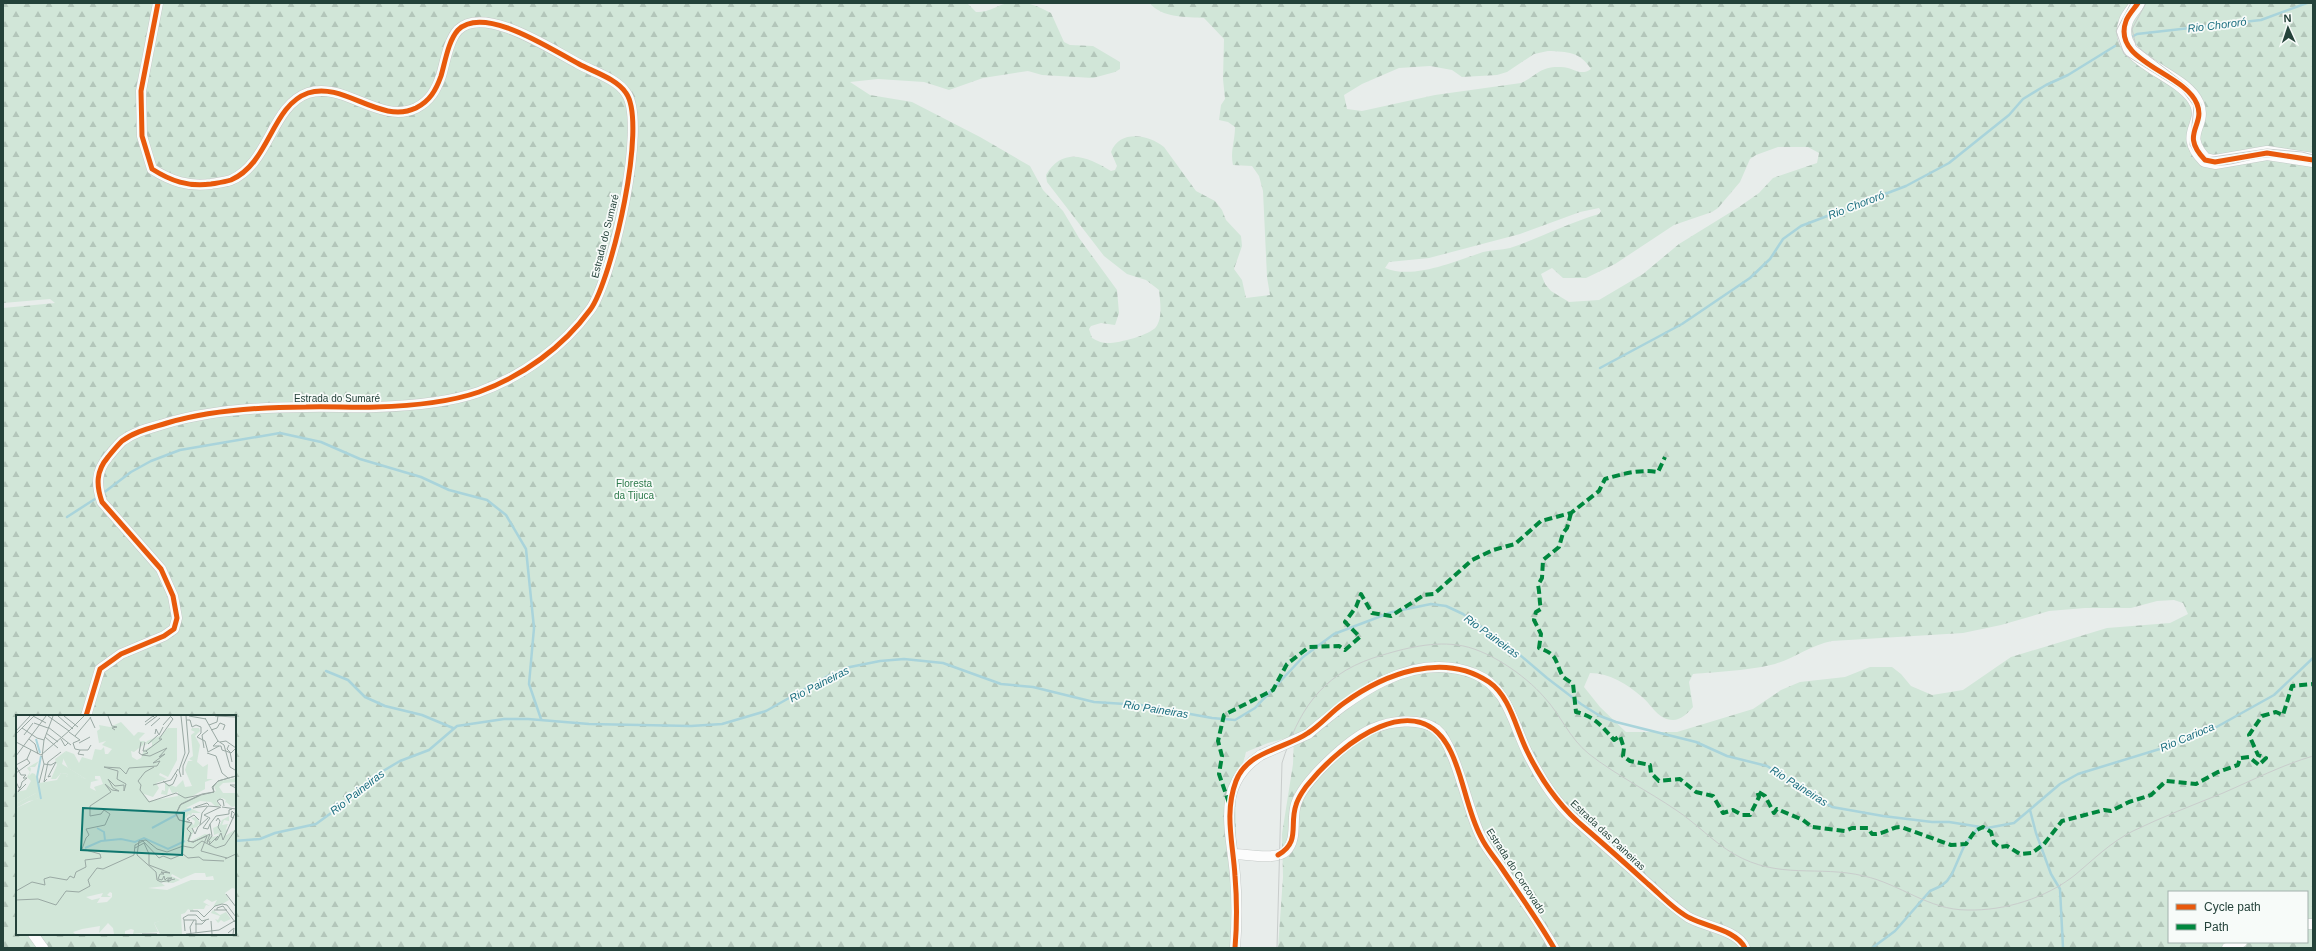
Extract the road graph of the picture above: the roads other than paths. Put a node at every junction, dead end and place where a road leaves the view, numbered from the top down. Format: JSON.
{"nodes":[{"id":1,"x":158,"y":3,"type":"edge"},
{"id":2,"x":2138,"y":3,"type":"edge"},
{"id":3,"x":2313,"y":160,"type":"edge"},
{"id":4,"x":86,"y":715,"type":"edge"},
{"id":5,"x":1233,"y":854,"type":"junction"},
{"id":6,"x":34,"y":935,"type":"edge"},
{"id":7,"x":2240,"y":943,"type":"edge"},
{"id":8,"x":43,"y":948,"type":"edge"},
{"id":9,"x":1236,"y":948,"type":"edge"},
{"id":10,"x":1554,"y":948,"type":"edge"},
{"id":11,"x":1745,"y":948,"type":"edge"},
{"id":12,"x":2227,"y":948,"type":"edge"}],
"edges":[{"from":1,"to":4,"type":"street","name":"Estrada do Sumaré"},
{"from":2,"to":3,"type":"street"},
{"from":5,"to":9,"type":"street","name":"Estrada das Paineiras"},
{"from":5,"to":10,"type":"street","name":"Estrada do Corcovado"},
{"from":5,"to":11,"type":"street","name":"Estrada das Paineiras","bridge":true},
{"from":6,"to":8,"type":"street"},
{"from":7,"to":12,"type":"street"}]}
